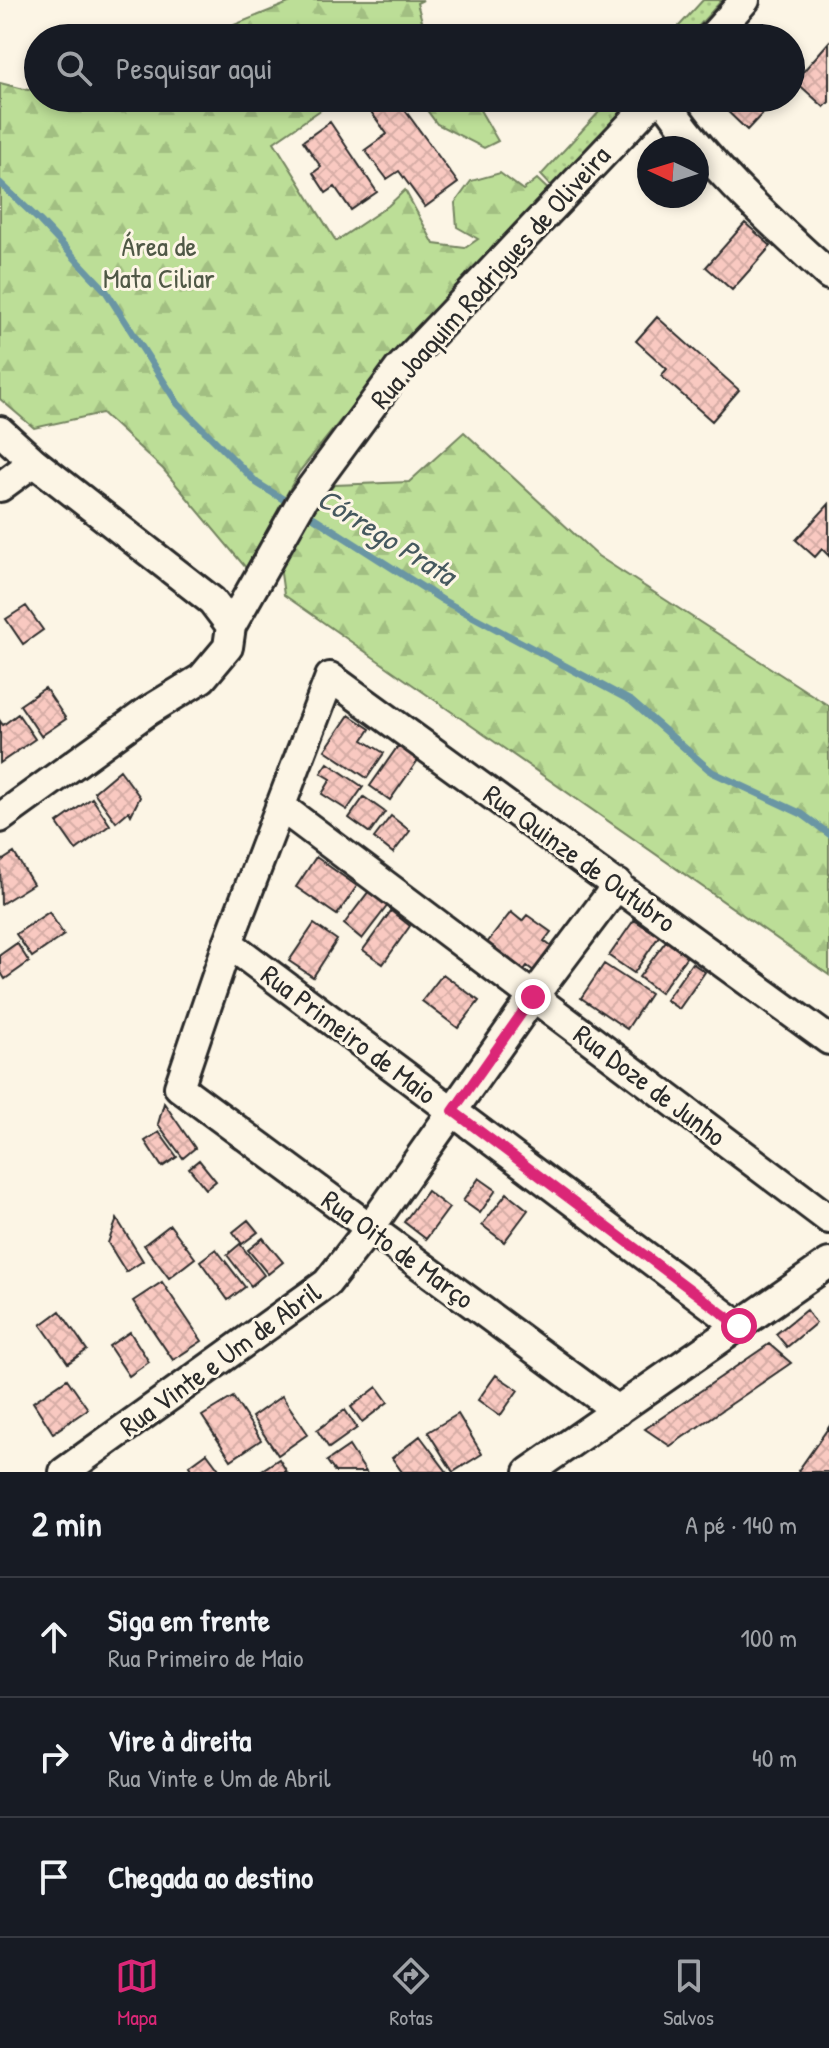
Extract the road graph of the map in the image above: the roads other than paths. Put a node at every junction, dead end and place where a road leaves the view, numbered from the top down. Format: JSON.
{"nodes":[{"id":1,"x":745,"y":0,"type":"edge"},
{"id":2,"x":724,"y":24,"type":"edge"},
{"id":3,"x":643,"y":112,"type":"edge"},
{"id":4,"x":672,"y":112,"type":"edge"},
{"id":5,"x":829,"y":275,"type":"edge"},
{"id":6,"x":0,"y":431,"type":"edge"},
{"id":7,"x":34,"y":462,"type":"junction"},
{"id":8,"x":0,"y":487,"type":"edge"},
{"id":9,"x":231,"y":626,"type":"junction"},
{"id":10,"x":280,"y":806,"type":"junction"},
{"id":11,"x":0,"y":818,"type":"edge"},
{"id":12,"x":618,"y":884,"type":"junction"},
{"id":13,"x":228,"y":943,"type":"junction"},
{"id":14,"x":533,"y":997,"type":"junction"},
{"id":15,"x":829,"y":1040,"type":"edge"},
{"id":16,"x":453,"y":1111,"type":"junction"},
{"id":17,"x":829,"y":1219,"type":"edge"},
{"id":18,"x":370,"y":1228,"type":"junction"},
{"id":19,"x":829,"y":1263,"type":"edge"},
{"id":20,"x":739,"y":1326,"type":"junction"},
{"id":21,"x":618,"y":1411,"type":"junction"},
{"id":22,"x":64,"y":1472,"type":"edge"},
{"id":23,"x":529,"y":1472,"type":"edge"}],
"edges":[{"from":1,"to":2,"type":"street"},
{"from":3,"to":9,"type":"street","name":"Rua Joaquim Rodrigues de Oliveira"},
{"from":4,"to":5,"type":"street"},
{"from":6,"to":7,"type":"street"},
{"from":7,"to":8,"type":"street"},
{"from":7,"to":9,"type":"street"},
{"from":9,"to":11,"type":"street","name":"Rua Joaquim Rodrigues de Oliveira"},
{"from":10,"to":12,"type":"street","name":"Rua Quinze de Outubro"},
{"from":10,"to":13,"type":"street"},
{"from":10,"to":14,"type":"street","name":"Rua Doze de Junho"},
{"from":12,"to":14,"type":"street","name":"Rua Vinte e Um de Abril"},
{"from":12,"to":15,"type":"street","name":"Rua Quinze de Outubro"},
{"from":13,"to":16,"type":"street","name":"Rua Primeiro de Maio"},
{"from":13,"to":18,"type":"street","name":"Rua Oito de Março"},
{"from":14,"to":16,"type":"street","name":"Rua Vinte e Um de Abril"},
{"from":14,"to":17,"type":"street","name":"Rua Doze de Junho"},
{"from":16,"to":18,"type":"street","name":"Rua Vinte e Um de Abril"},
{"from":16,"to":20,"type":"street","name":"Rua Primeiro de Maio"},
{"from":18,"to":21,"type":"street","name":"Rua Oito de Março"},
{"from":18,"to":22,"type":"street","name":"Rua Vinte e Um de Abril"},
{"from":19,"to":20,"type":"street"},
{"from":20,"to":21,"type":"street"},
{"from":21,"to":23,"type":"street"}]}
